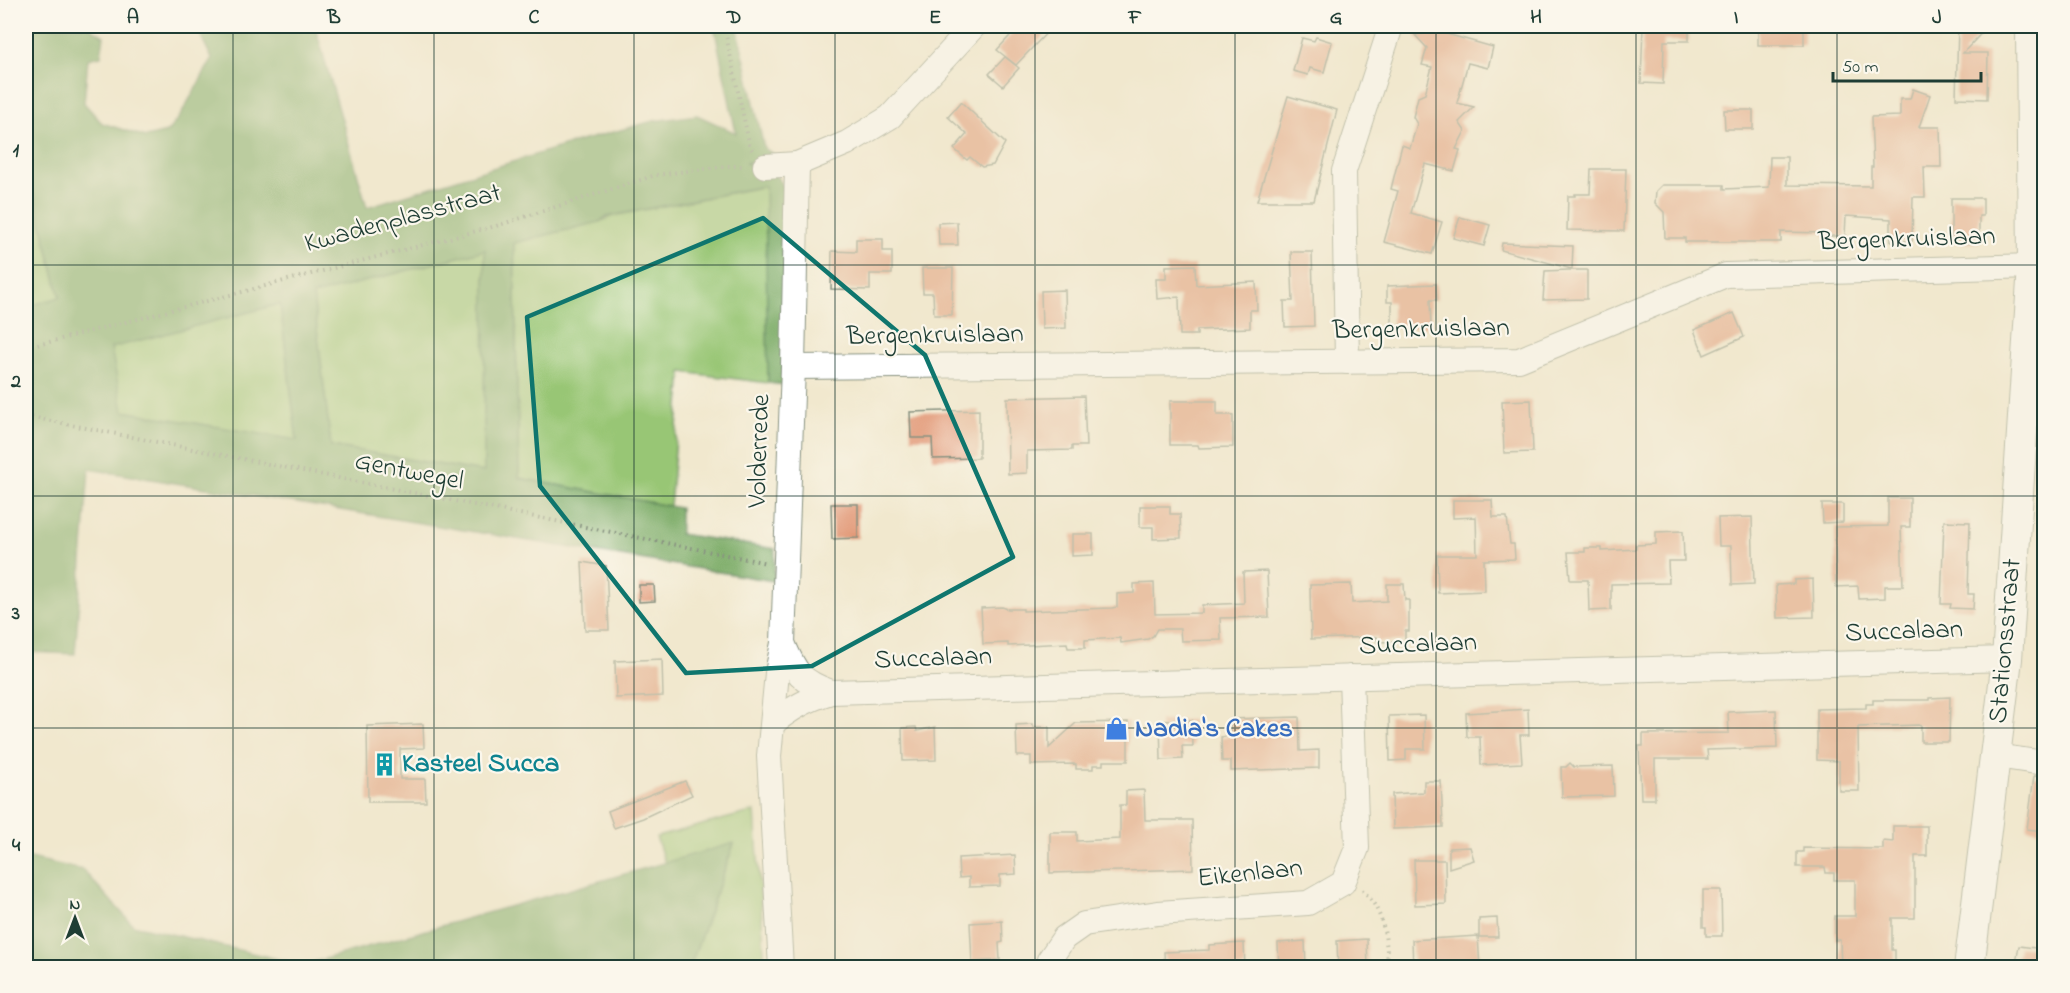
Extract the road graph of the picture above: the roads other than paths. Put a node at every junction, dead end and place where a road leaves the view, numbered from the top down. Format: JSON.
{"nodes":[{"id":1,"x":974,"y":26,"type":"edge"},
{"id":2,"x":1391,"y":26,"type":"edge"},
{"id":3,"x":2031,"y":26,"type":"edge"},
{"id":4,"x":797,"y":164,"type":"junction"},
{"id":5,"x":765,"y":166,"type":"road end"},
{"id":6,"x":2033,"y":266,"type":"junction"},
{"id":7,"x":1347,"y":362,"type":"junction"},
{"id":8,"x":793,"y":367,"type":"junction"},
{"id":9,"x":783,"y":643,"type":"junction"},
{"id":10,"x":2007,"y":659,"type":"junction"},
{"id":11,"x":1351,"y":677,"type":"junction"},
{"id":12,"x":831,"y":692,"type":"junction"},
{"id":13,"x":773,"y":723,"type":"junction"},
{"id":14,"x":1996,"y":756,"type":"junction"},
{"id":15,"x":2044,"y":763,"type":"edge"},
{"id":16,"x":781,"y":968,"type":"edge"},
{"id":17,"x":1047,"y":968,"type":"edge"},
{"id":18,"x":1969,"y":968,"type":"edge"}],
"edges":[{"from":1,"to":4,"type":"street"},
{"from":2,"to":7,"type":"street"},
{"from":3,"to":6,"type":"street","name":"Stationsstraat"},
{"from":4,"to":5,"type":"street"},
{"from":4,"to":8,"type":"street","name":"Volderrede"},
{"from":6,"to":7,"type":"street","name":"Bergenkruislaan"},
{"from":6,"to":10,"type":"street","name":"Stationsstraat"},
{"from":7,"to":8,"type":"street","name":"Bergenkruislaan"},
{"from":8,"to":9,"type":"street","name":"Volderrede"},
{"from":9,"to":12,"type":"street","name":"Succalaan"},
{"from":9,"to":13,"type":"street","name":"Volderrede"},
{"from":10,"to":11,"type":"street","name":"Succalaan"},
{"from":10,"to":14,"type":"street","name":"Stationsstraat"},
{"from":11,"to":12,"type":"street","name":"Succalaan"},
{"from":11,"to":17,"type":"street","name":"Eikenlaan"},
{"from":12,"to":13,"type":"street","name":"Succalaan"},
{"from":13,"to":16,"type":"street","name":"Volderrede"},
{"from":14,"to":15,"type":"street"},
{"from":14,"to":18,"type":"street","name":"Stationsstraat"}]}
